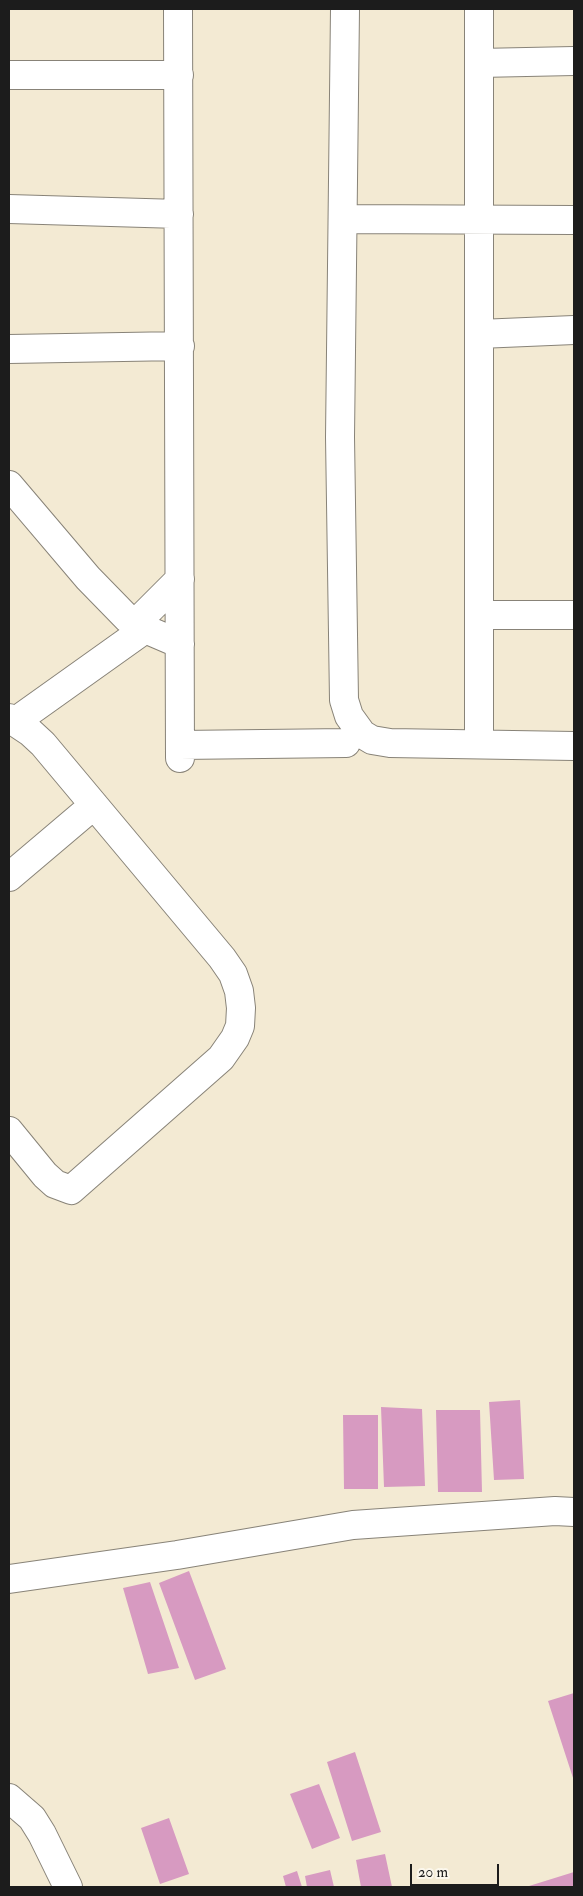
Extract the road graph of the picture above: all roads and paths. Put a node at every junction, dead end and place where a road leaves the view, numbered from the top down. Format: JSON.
{"nodes":[{"id":1,"x":178,"y":9,"type":"edge"},
{"id":2,"x":344,"y":9,"type":"edge"},
{"id":3,"x":480,"y":9,"type":"edge"},
{"id":4,"x":574,"y":61,"type":"edge"},
{"id":5,"x":479,"y":63,"type":"junction"},
{"id":6,"x":9,"y":74,"type":"edge"},
{"id":7,"x":178,"y":75,"type":"junction"},
{"id":8,"x":9,"y":209,"type":"edge"},
{"id":9,"x":179,"y":214,"type":"junction"},
{"id":10,"x":344,"y":219,"type":"junction"},
{"id":11,"x":479,"y":219,"type":"junction"},
{"id":12,"x":574,"y":220,"type":"edge"},
{"id":13,"x":574,"y":330,"type":"edge"},
{"id":14,"x":478,"y":334,"type":"junction"},
{"id":15,"x":180,"y":346,"type":"junction"},
{"id":16,"x":9,"y":349,"type":"edge"},
{"id":17,"x":9,"y":484,"type":"edge"},
{"id":18,"x":180,"y":579,"type":"junction"},
{"id":19,"x":479,"y":615,"type":"junction"},
{"id":20,"x":574,"y":615,"type":"edge"},
{"id":21,"x":141,"y":625,"type":"junction"},
{"id":22,"x":180,"y":644,"type":"junction"},
{"id":23,"x":12,"y":720,"type":"edge"},
{"id":24,"x":346,"y":743,"type":"dead end"},
{"id":25,"x":479,"y":744,"type":"junction"},
{"id":26,"x":574,"y":746,"type":"edge"},
{"id":27,"x":94,"y":805,"type":"junction"},
{"id":28,"x":9,"y":877,"type":"edge"},
{"id":29,"x":9,"y":1131,"type":"edge"},
{"id":30,"x":574,"y":1512,"type":"edge"},
{"id":31,"x":9,"y":1579,"type":"edge"},
{"id":32,"x":9,"y":1798,"type":"edge"},
{"id":33,"x":68,"y":1887,"type":"edge"}],
"edges":[{"from":1,"to":7,"type":"street"},
{"from":2,"to":10,"type":"street"},
{"from":3,"to":5,"type":"street"},
{"from":4,"to":5,"type":"street"},
{"from":5,"to":11,"type":"street"},
{"from":6,"to":7,"type":"street"},
{"from":7,"to":9,"type":"street"},
{"from":8,"to":9,"type":"street"},
{"from":9,"to":15,"type":"street"},
{"from":10,"to":11,"type":"street"},
{"from":10,"to":25,"type":"street"},
{"from":11,"to":12,"type":"street"},
{"from":11,"to":14,"type":"street"},
{"from":13,"to":14,"type":"street"},
{"from":14,"to":19,"type":"street"},
{"from":15,"to":16,"type":"street"},
{"from":15,"to":18,"type":"street"},
{"from":17,"to":21,"type":"street"},
{"from":18,"to":21,"type":"street"},
{"from":18,"to":22,"type":"street"},
{"from":19,"to":20,"type":"street"},
{"from":19,"to":25,"type":"street"},
{"from":21,"to":22,"type":"street"},
{"from":21,"to":23,"type":"street"},
{"from":22,"to":24,"type":"street"},
{"from":23,"to":27,"type":"street"},
{"from":25,"to":26,"type":"street"},
{"from":27,"to":28,"type":"street"},
{"from":27,"to":29,"type":"street"},
{"from":30,"to":31,"type":"street"},
{"from":32,"to":33,"type":"street"}]}
